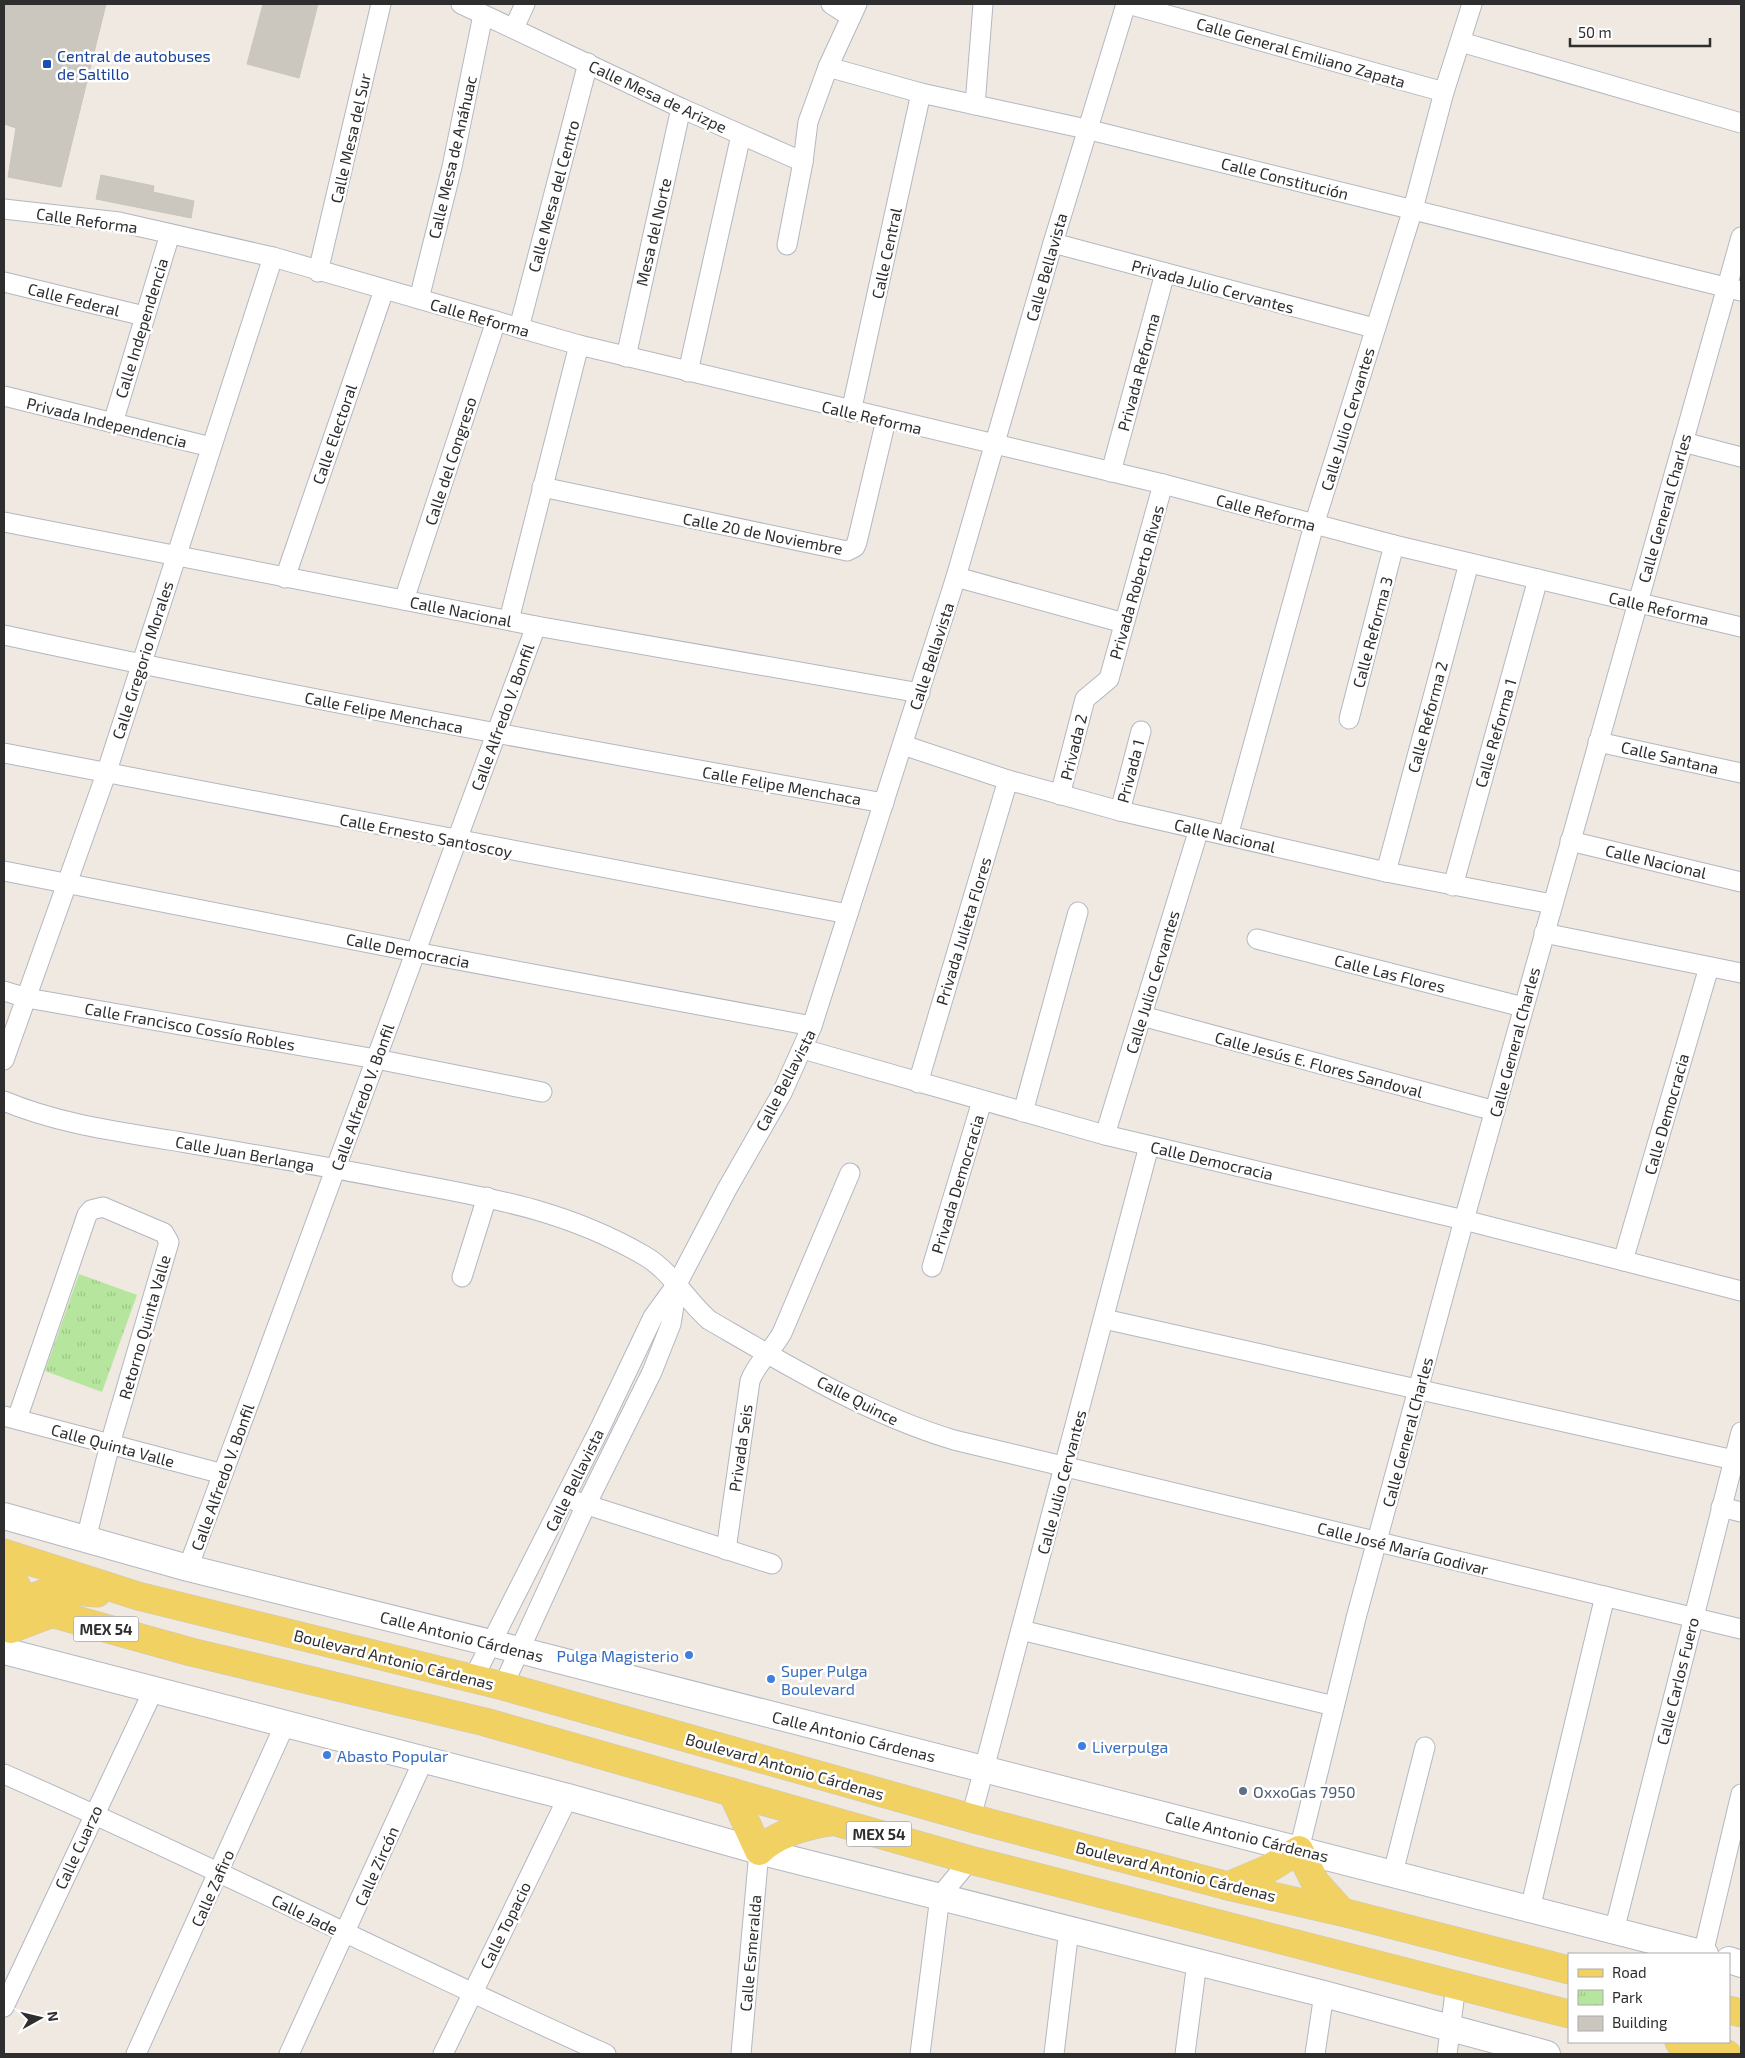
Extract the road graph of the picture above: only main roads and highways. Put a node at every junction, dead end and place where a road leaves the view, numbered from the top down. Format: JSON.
{"nodes":[{"id":1,"x":4,"y":1553,"type":"edge"},
{"id":2,"x":4,"y":1562,"type":"edge"},
{"id":3,"x":138,"y":1596,"type":"junction"},
{"id":4,"x":8,"y":1625,"type":"edge"},
{"id":5,"x":732,"y":1792,"type":"junction"},
{"id":6,"x":834,"y":1821,"type":"junction"},
{"id":7,"x":1228,"y":1886,"type":"junction"},
{"id":8,"x":1342,"y":1912,"type":"junction"},
{"id":9,"x":1432,"y":1936,"type":"junction"},
{"id":10,"x":1496,"y":1951,"type":"junction"},
{"id":11,"x":1568,"y":1970,"type":"edge"},
{"id":12,"x":1422,"y":1975,"type":"junction"},
{"id":13,"x":1485,"y":1992,"type":"junction"},
{"id":14,"x":1568,"y":2014,"type":"edge"},
{"id":15,"x":1683,"y":2043,"type":"edge"},
{"id":16,"x":1727,"y":2054,"type":"edge"}],
"edges":[{"from":1,"to":3,"type":"main road","name":"Boulevard Antonio Cárdenas","number":"MEX 54"},
{"from":2,"to":4,"type":"main road"},
{"from":3,"to":4,"type":"main road"},
{"from":3,"to":7,"type":"main road","name":"Boulevard Antonio Cárdenas","number":"MEX 54"},
{"from":4,"to":5,"type":"main road","number":"MEX 54"},
{"from":5,"to":6,"type":"main road","number":"MEX 54"},
{"from":5,"to":6,"type":"main road"},
{"from":6,"to":12,"type":"main road","number":"MEX 54"},
{"from":7,"to":8,"type":"main road","name":"Boulevard Antonio Cárdenas","number":"MEX 54"},
{"from":7,"to":8,"type":"main road"},
{"from":8,"to":9,"type":"main road","name":"Boulevard Antonio Cárdenas","number":"MEX 54"},
{"from":9,"to":10,"type":"main road","name":"Boulevard Antonio Cárdenas","number":"MEX 54"},
{"from":9,"to":12,"type":"main road"},
{"from":10,"to":11,"type":"main road","name":"Boulevard Antonio Cárdenas","number":"MEX 54"},
{"from":10,"to":13,"type":"main road"},
{"from":12,"to":13,"type":"main road","number":"MEX 54"},
{"from":13,"to":14,"type":"main road","number":"MEX 54"},
{"from":15,"to":16,"type":"main road"}]}
